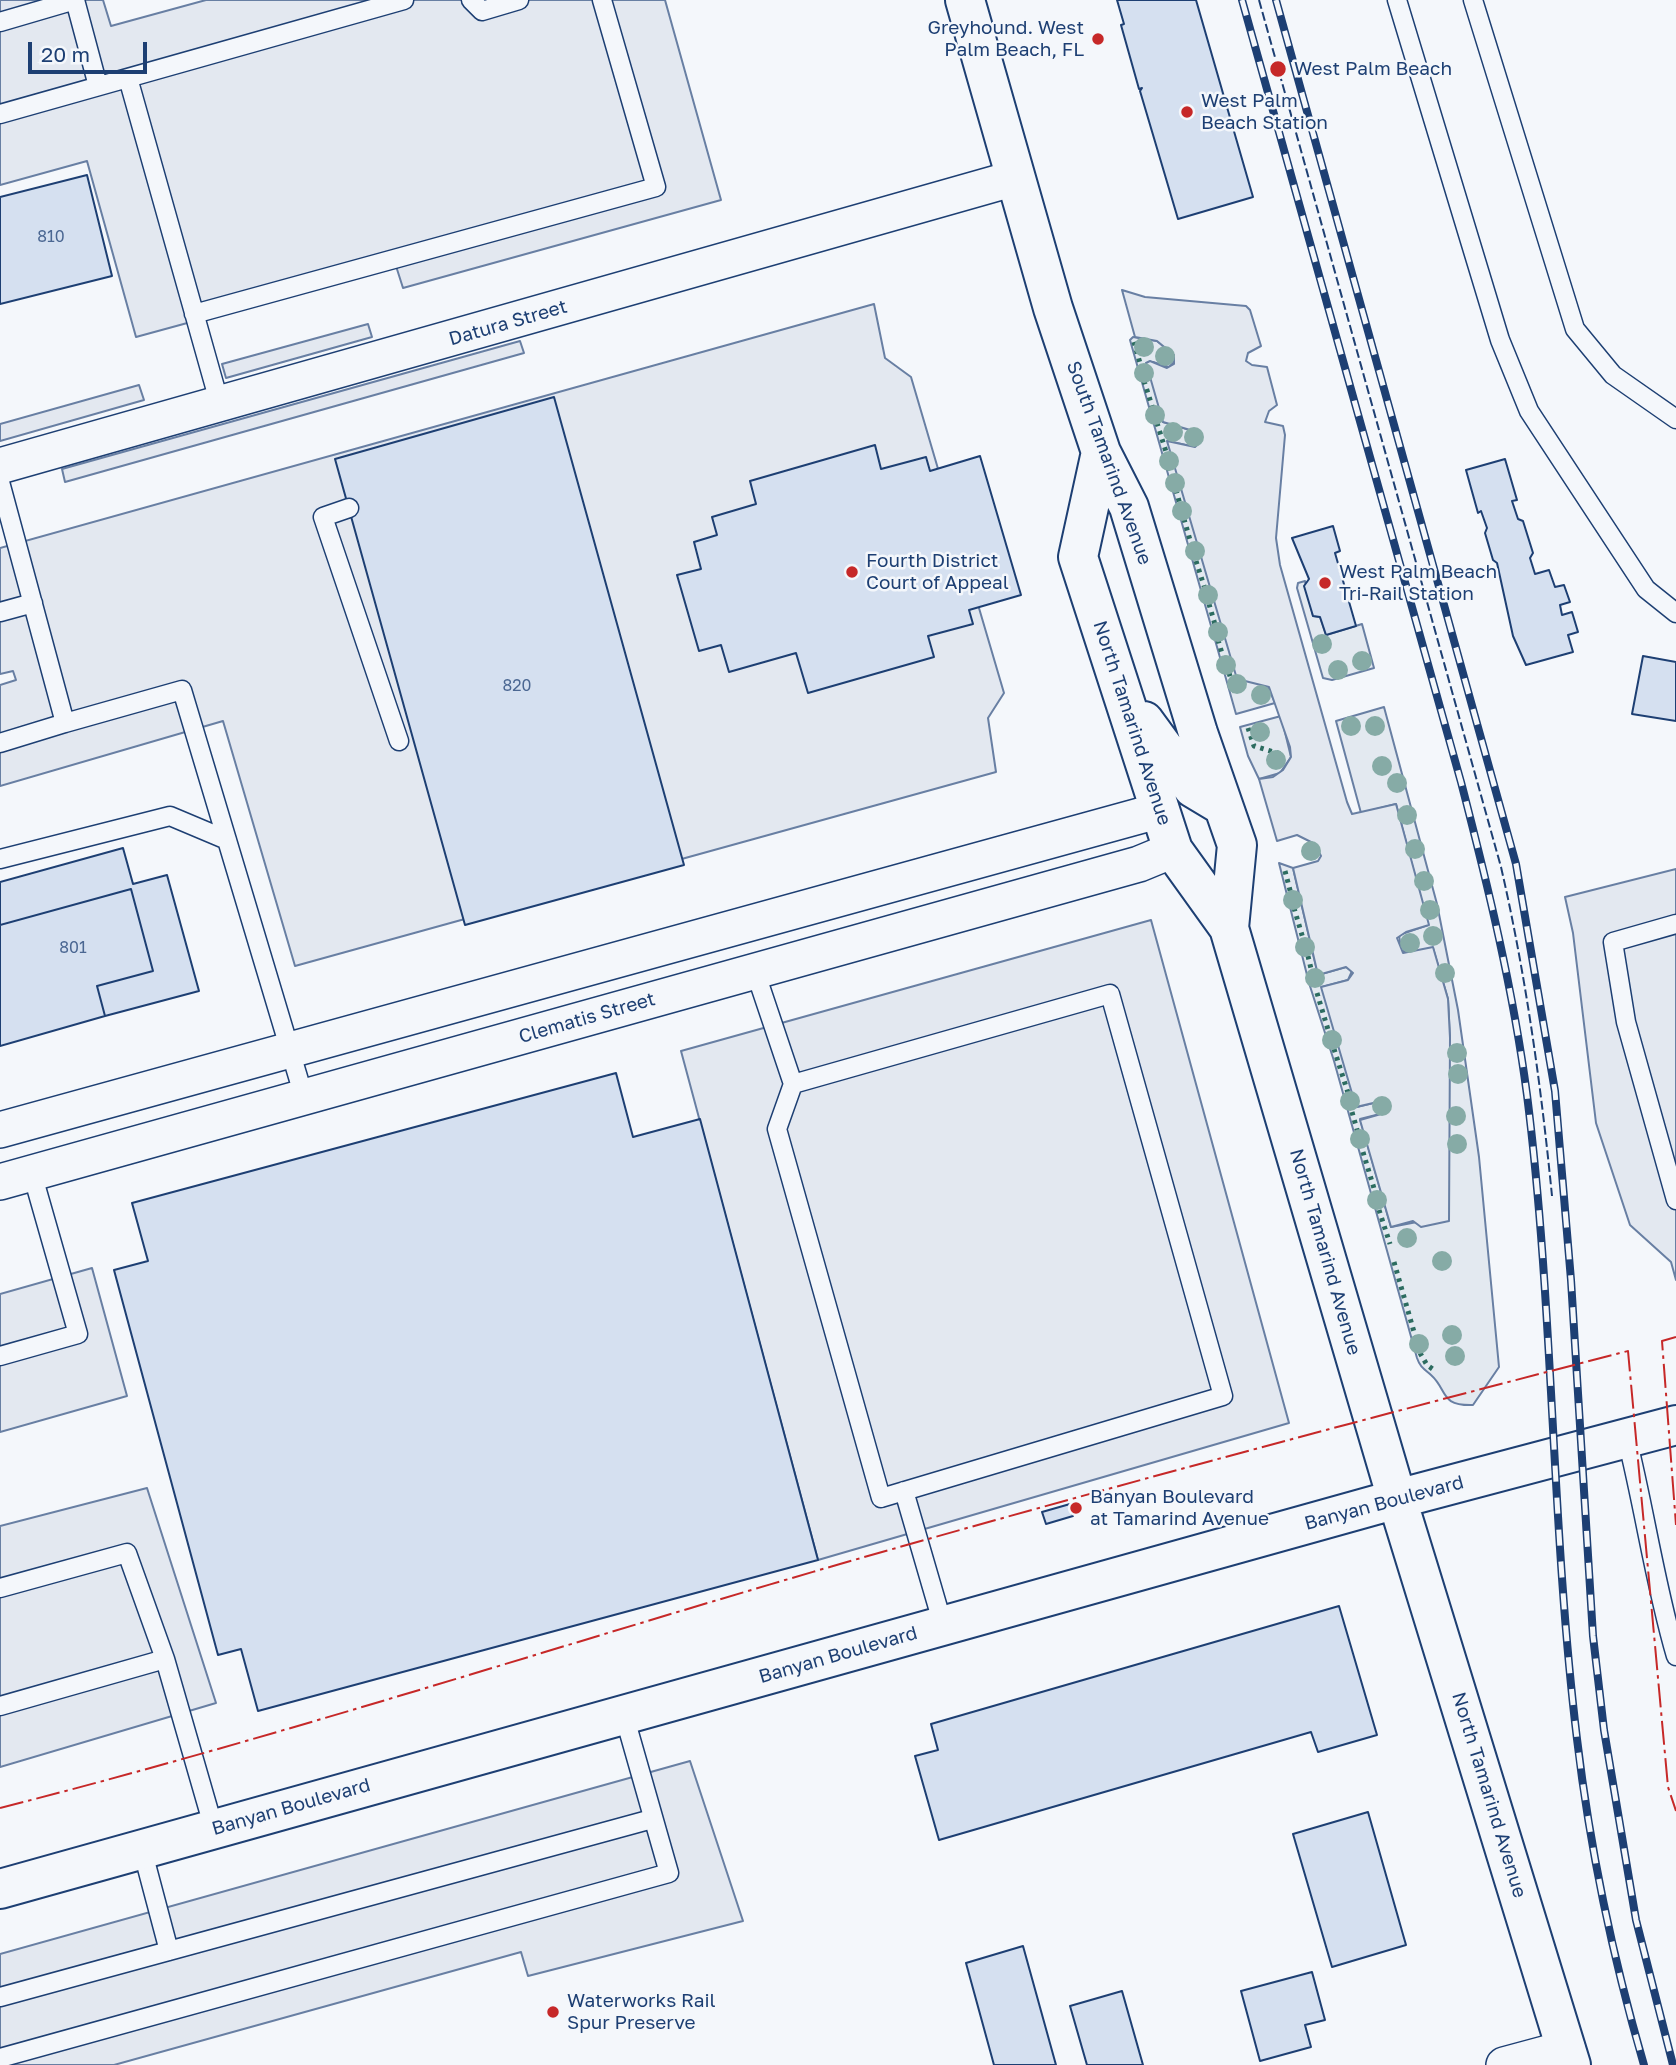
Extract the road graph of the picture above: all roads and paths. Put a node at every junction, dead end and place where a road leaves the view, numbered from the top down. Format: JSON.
{"nodes":[{"id":1,"x":75,"y":0,"type":"edge"},
{"id":2,"x":404,"y":0,"type":"edge"},
{"id":3,"x":471,"y":0,"type":"edge"},
{"id":4,"x":519,"y":0,"type":"edge"},
{"id":5,"x":602,"y":0,"type":"edge"},
{"id":6,"x":965,"y":0,"type":"edge"},
{"id":7,"x":1397,"y":0,"type":"edge"},
{"id":8,"x":1473,"y":0,"type":"edge"},
{"id":9,"x":0,"y":22,"type":"edge"},
{"id":10,"x":128,"y":78,"type":"junction"},
{"id":11,"x":98,"y":86,"type":"junction"},
{"id":12,"x":0,"y":114,"type":"edge"},
{"id":13,"x":1015,"y":178,"type":"junction"},
{"id":14,"x":194,"y":314,"type":"junction"},
{"id":15,"x":220,"y":405,"type":"junction"},
{"id":16,"x":1676,"y":419,"type":"edge"},
{"id":17,"x":1101,"y":452,"type":"junction"},
{"id":18,"x":0,"y":466,"type":"edge"},
{"id":19,"x":0,"y":482,"type":"edge"},
{"id":20,"x":349,"y":508,"type":"dead end"},
{"id":21,"x":33,"y":603,"type":"junction"},
{"id":22,"x":0,"y":612,"type":"edge"},
{"id":23,"x":1676,"y":613,"type":"edge"},
{"id":24,"x":1121,"y":688,"type":"junction"},
{"id":25,"x":65,"y":723,"type":"junction"},
{"id":26,"x":399,"y":741,"type":"dead end"},
{"id":27,"x":0,"y":743,"type":"edge"},
{"id":28,"x":1223,"y":806,"type":"junction"},
{"id":29,"x":1161,"y":810,"type":"junction"},
{"id":30,"x":227,"y":841,"type":"junction"},
{"id":31,"x":1173,"y":850,"type":"junction"},
{"id":32,"x":0,"y":859,"type":"edge"},
{"id":33,"x":1676,"y":924,"type":"edge"},
{"id":34,"x":1229,"y":928,"type":"junction"},
{"id":35,"x":755,"y":971,"type":"junction"},
{"id":36,"x":290,"y":1049,"type":"junction"},
{"id":37,"x":793,"y":1084,"type":"junction"},
{"id":38,"x":304,"y":1097,"type":"junction"},
{"id":39,"x":0,"y":1129,"type":"edge"},
{"id":40,"x":16,"y":1177,"type":"edge"},
{"id":41,"x":1676,"y":1200,"type":"edge"},
{"id":42,"x":0,"y":1356,"type":"edge"},
{"id":43,"x":1676,"y":1425,"type":"edge"},
{"id":44,"x":1627,"y":1438,"type":"junction"},
{"id":45,"x":904,"y":1491,"type":"junction"},
{"id":46,"x":1398,"y":1499,"type":"junction"},
{"id":47,"x":0,"y":1588,"type":"edge"},
{"id":48,"x":943,"y":1625,"type":"junction"},
{"id":49,"x":1676,"y":1656,"type":"edge"},
{"id":50,"x":165,"y":1659,"type":"junction"},
{"id":51,"x":0,"y":1706,"type":"edge"},
{"id":52,"x":624,"y":1715,"type":"junction"},
{"id":53,"x":652,"y":1819,"type":"junction"},
{"id":54,"x":214,"y":1829,"type":"junction"},
{"id":55,"x":142,"y":1849,"type":"junction"},
{"id":56,"x":0,"y":1889,"type":"edge"},
{"id":57,"x":169,"y":1951,"type":"junction"},
{"id":58,"x":0,"y":1997,"type":"edge"},
{"id":59,"x":1569,"y":2056,"type":"edge"},
{"id":60,"x":0,"y":2058,"type":"edge"},
{"id":61,"x":1504,"y":2065,"type":"edge"}],
"edges":[{"from":1,"to":9,"type":"lane"},
{"from":1,"to":11,"type":"lane"},
{"from":2,"to":10,"type":"lane"},
{"from":3,"to":4,"type":"lane"},
{"from":5,"to":14,"type":"lane"},
{"from":6,"to":13,"type":"street","name":"South Tamarind Avenue"},
{"from":7,"to":23,"type":"lane"},
{"from":8,"to":16,"type":"lane"},
{"from":10,"to":11,"type":"lane"},
{"from":10,"to":14,"type":"lane"},
{"from":11,"to":12,"type":"lane"},
{"from":13,"to":15,"type":"street","name":"Datura Street"},
{"from":13,"to":17,"type":"street","name":"South Tamarind Avenue"},
{"from":14,"to":15,"type":"lane"},
{"from":15,"to":18,"type":"street","name":"Datura Street"},
{"from":17,"to":24,"type":"street","name":"North Tamarind Avenue"},
{"from":17,"to":28,"type":"street","name":"South Tamarind Avenue"},
{"from":19,"to":21,"type":"lane"},
{"from":20,"to":26,"type":"lane"},
{"from":21,"to":22,"type":"lane"},
{"from":21,"to":25,"type":"lane"},
{"from":24,"to":28,"type":"street"},
{"from":24,"to":29,"type":"street","name":"North Tamarind Avenue"},
{"from":25,"to":27,"type":"lane"},
{"from":25,"to":30,"type":"lane"},
{"from":28,"to":34,"type":"street","name":"South Tamarind Avenue"},
{"from":29,"to":31,"type":"street","name":"North Tamarind Avenue"},
{"from":29,"to":36,"type":"street"},
{"from":30,"to":32,"type":"lane"},
{"from":30,"to":36,"type":"lane"},
{"from":31,"to":34,"type":"street","name":"North Tamarind Avenue"},
{"from":31,"to":35,"type":"street","name":"Clematis Street"},
{"from":33,"to":41,"type":"lane"},
{"from":34,"to":46,"type":"street","name":"North Tamarind Avenue"},
{"from":35,"to":37,"type":"lane"},
{"from":35,"to":38,"type":"street","name":"Clematis Street"},
{"from":36,"to":38,"type":"lane"},
{"from":36,"to":39,"type":"street"},
{"from":37,"to":45,"type":"lane"},
{"from":37,"to":45,"type":"lane"},
{"from":38,"to":40,"type":"street","name":"Clematis Street"},
{"from":40,"to":42,"type":"lane"},
{"from":43,"to":44,"type":"street","name":"Banyan Boulevard"},
{"from":44,"to":46,"type":"street","name":"Banyan Boulevard"},
{"from":44,"to":49,"type":"lane"},
{"from":45,"to":48,"type":"lane"},
{"from":46,"to":48,"type":"street","name":"Banyan Boulevard"},
{"from":46,"to":59,"type":"street","name":"North Tamarind Avenue"},
{"from":47,"to":50,"type":"lane"},
{"from":48,"to":52,"type":"street","name":"Banyan Boulevard"},
{"from":50,"to":51,"type":"lane"},
{"from":50,"to":54,"type":"lane"},
{"from":52,"to":53,"type":"lane"},
{"from":52,"to":54,"type":"street","name":"Banyan Boulevard"},
{"from":53,"to":57,"type":"lane"},
{"from":53,"to":60,"type":"lane"},
{"from":54,"to":55,"type":"street","name":"Banyan Boulevard"},
{"from":55,"to":56,"type":"street","name":"Banyan Boulevard"},
{"from":55,"to":57,"type":"lane"},
{"from":57,"to":58,"type":"lane"},
{"from":59,"to":61,"type":"street"}]}
